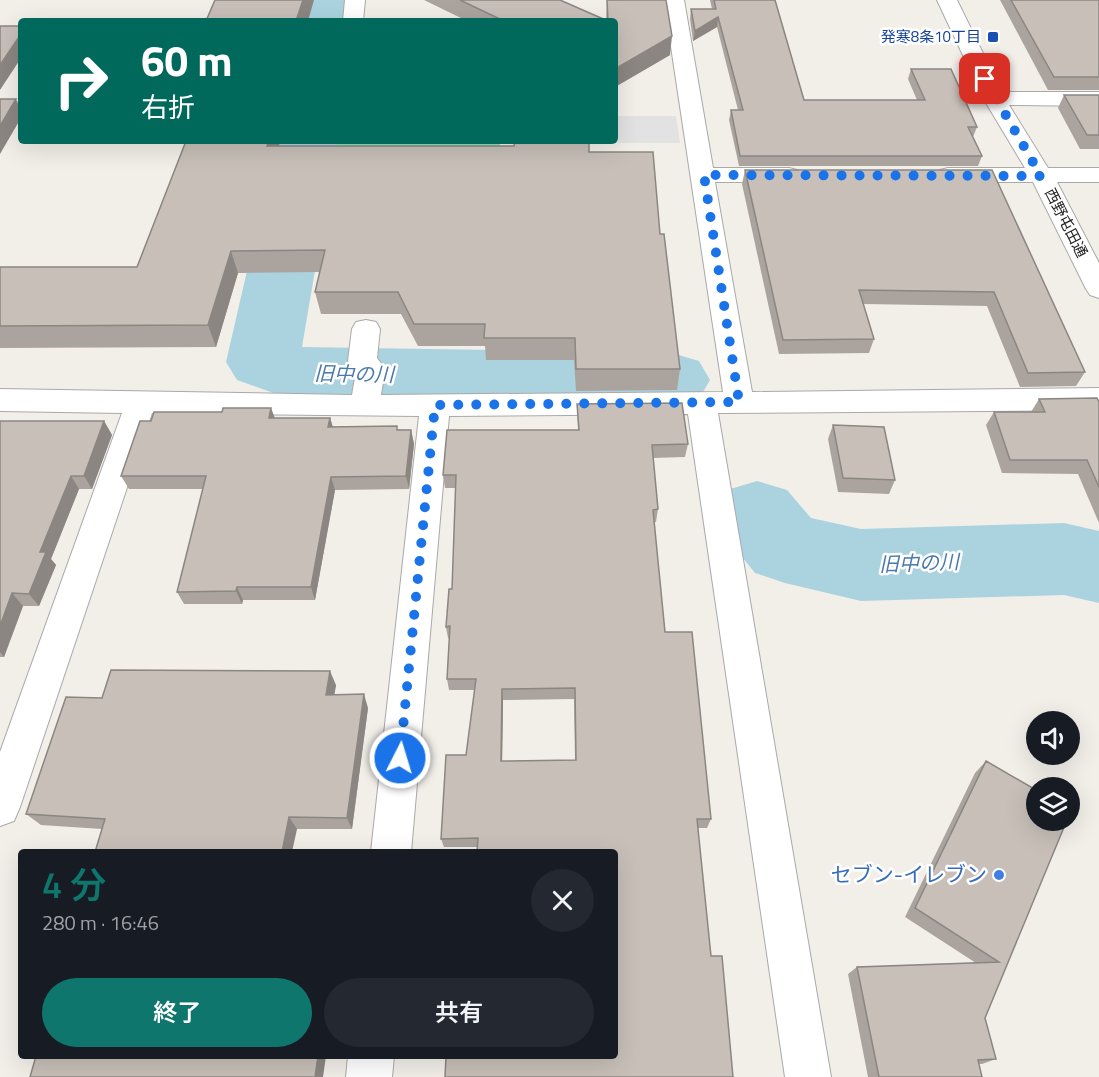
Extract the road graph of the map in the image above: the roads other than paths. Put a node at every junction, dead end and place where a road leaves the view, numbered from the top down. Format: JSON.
{"nodes":[{"id":1,"x":355,"y":0,"type":"edge"},
{"id":2,"x":674,"y":0,"type":"edge"},
{"id":3,"x":947,"y":0,"type":"edge"},
{"id":4,"x":353,"y":18,"type":"edge"},
{"id":5,"x":994,"y":98,"type":"junction"},
{"id":6,"x":1099,"y":99,"type":"edge"},
{"id":7,"x":704,"y":175,"type":"junction"},
{"id":8,"x":808,"y":175,"type":"edge"},
{"id":9,"x":925,"y":175,"type":"edge"},
{"id":10,"x":1099,"y":175,"type":"edge"},
{"id":11,"x":1041,"y":176,"type":"junction"},
{"id":12,"x":1099,"y":289,"type":"edge"},
{"id":13,"x":366,"y":329,"type":"dead end"},
{"id":14,"x":368,"y":389,"type":"junction"},
{"id":15,"x":1099,"y":399,"type":"edge"},
{"id":16,"x":0,"y":400,"type":"edge"},
{"id":17,"x":141,"y":401,"type":"junction"},
{"id":18,"x":739,"y":402,"type":"junction"},
{"id":19,"x":701,"y":403,"type":"junction"},
{"id":20,"x":435,"y":405,"type":"junction"},
{"id":21,"x":0,"y":807,"type":"edge"},
{"id":22,"x":391,"y":849,"type":"edge"},
{"id":23,"x":371,"y":1059,"type":"edge"},
{"id":24,"x":369,"y":1077,"type":"edge"},
{"id":25,"x":808,"y":1077,"type":"edge"}],
"edges":[{"from":1,"to":4,"type":"street"},
{"from":2,"to":7,"type":"street"},
{"from":3,"to":5,"type":"street","name":"西野屯田通"},
{"from":5,"to":6,"type":"street"},
{"from":5,"to":11,"type":"street","name":"西野屯田通"},
{"from":7,"to":8,"type":"street"},
{"from":7,"to":18,"type":"street"},
{"from":9,"to":11,"type":"street"},
{"from":10,"to":11,"type":"street"},
{"from":11,"to":12,"type":"street","name":"西野屯田通"},
{"from":13,"to":14,"type":"street"},
{"from":14,"to":17,"type":"street"},
{"from":14,"to":20,"type":"street"},
{"from":15,"to":18,"type":"street"},
{"from":16,"to":17,"type":"street"},
{"from":17,"to":21,"type":"street"},
{"from":18,"to":19,"type":"street"},
{"from":19,"to":20,"type":"street"},
{"from":19,"to":25,"type":"street"},
{"from":20,"to":22,"type":"street"},
{"from":23,"to":24,"type":"street"}]}
